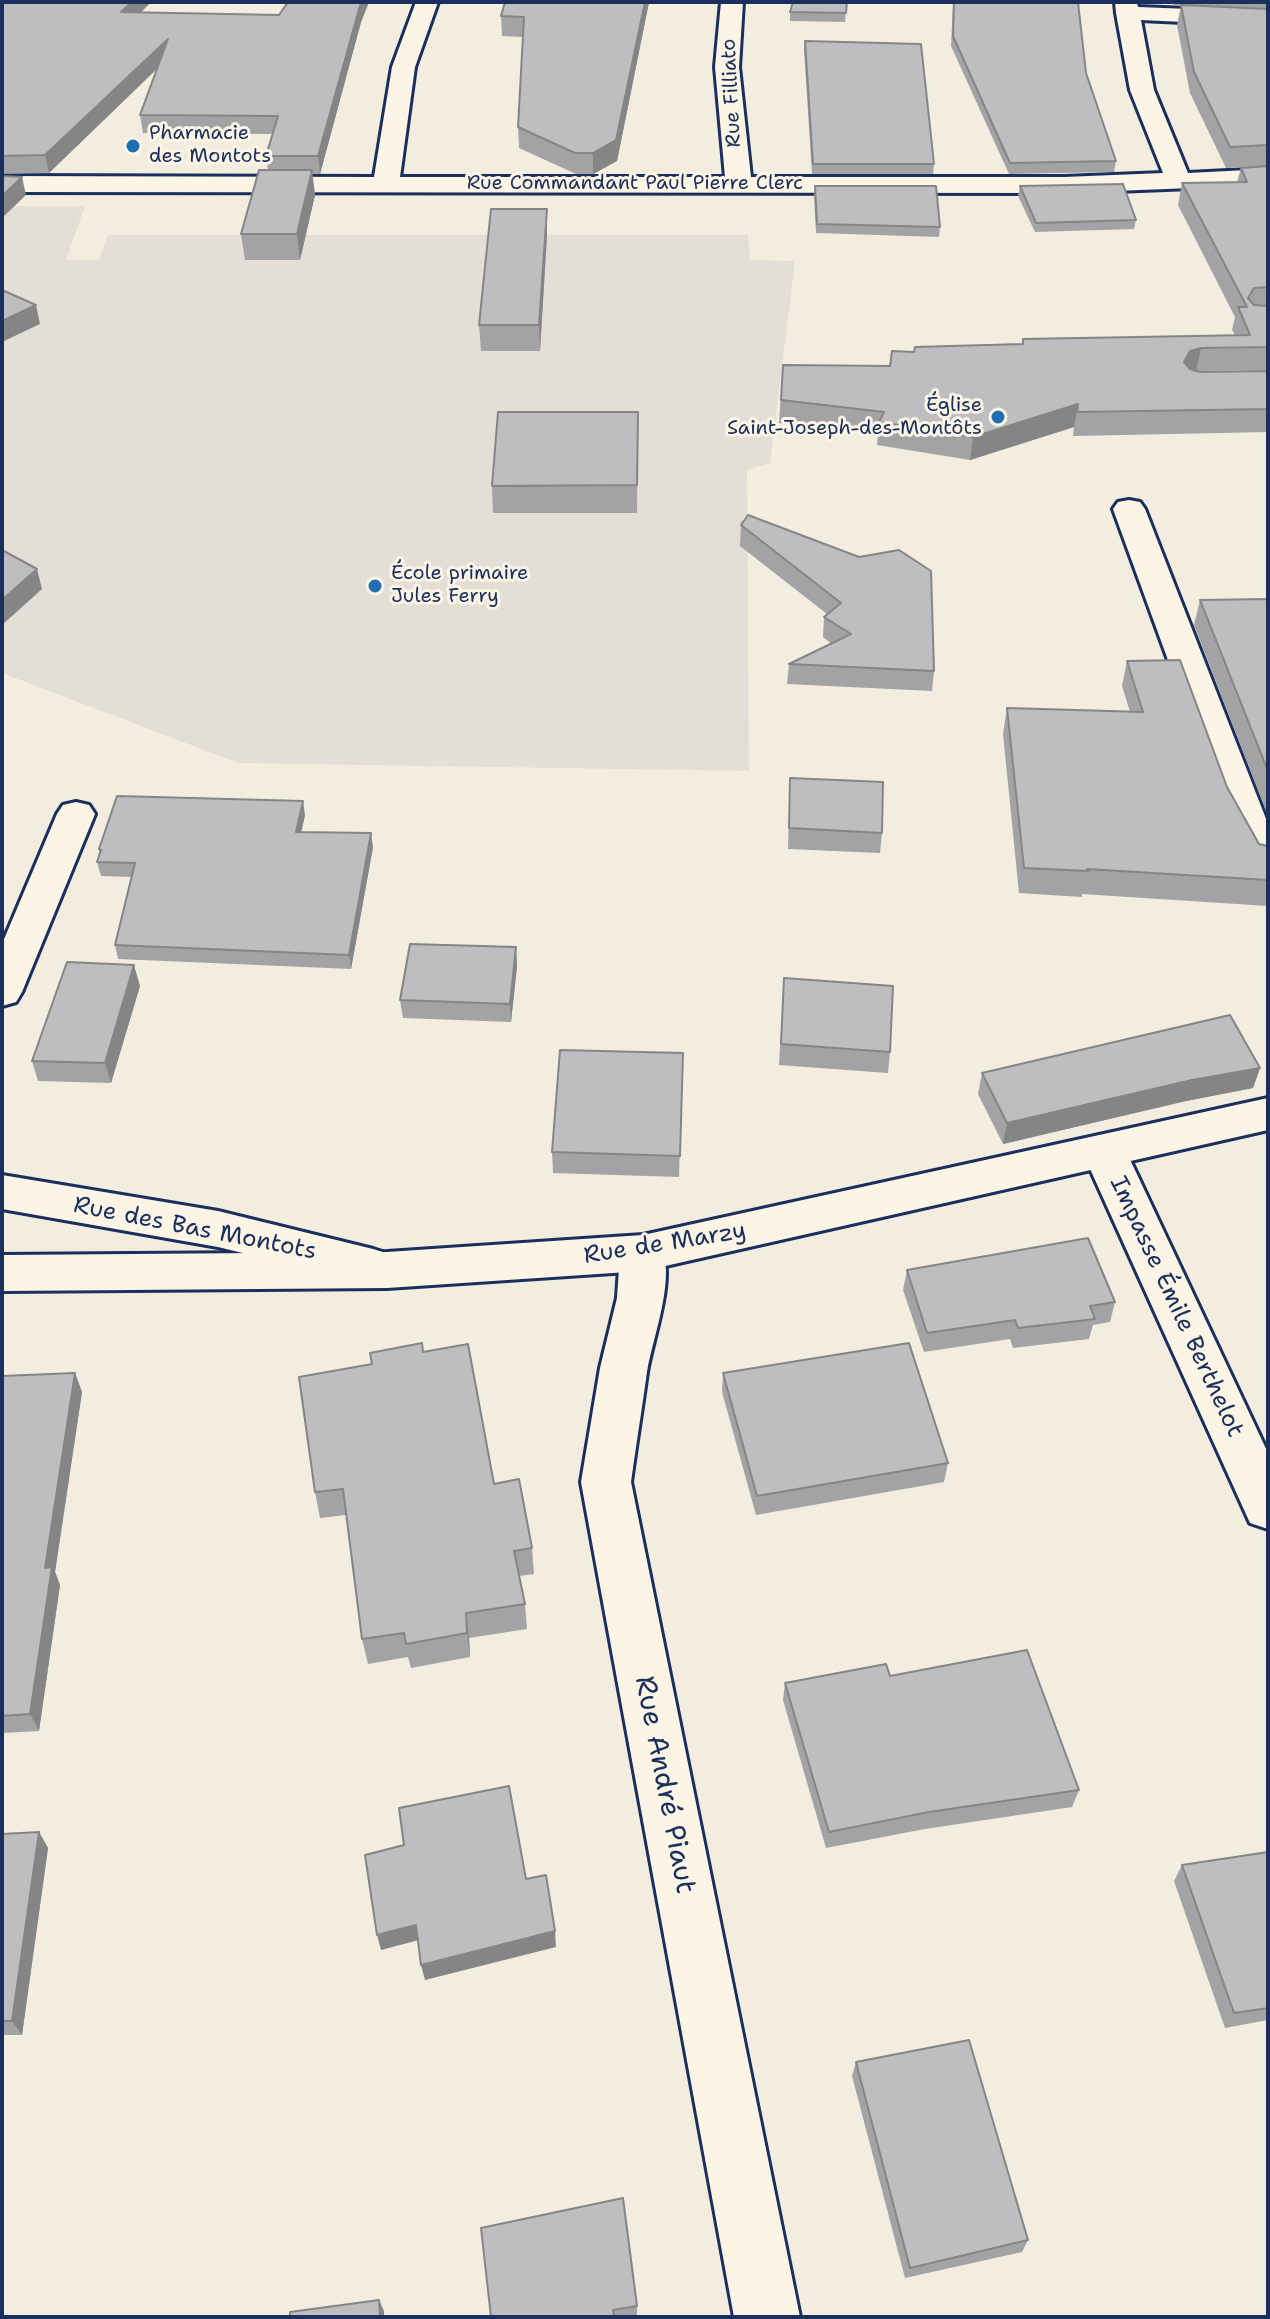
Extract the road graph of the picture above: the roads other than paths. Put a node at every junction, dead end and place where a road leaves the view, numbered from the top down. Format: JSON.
{"nodes":[{"id":1,"x":427,"y":2,"type":"edge"},
{"id":2,"x":732,"y":2,"type":"edge"},
{"id":3,"x":1126,"y":8,"type":"edge"},
{"id":4,"x":1268,"y":19,"type":"edge"},
{"id":5,"x":1268,"y":177,"type":"edge"},
{"id":6,"x":1178,"y":180,"type":"junction"},
{"id":7,"x":2,"y":184,"type":"edge"},
{"id":8,"x":386,"y":184,"type":"junction"},
{"id":9,"x":739,"y":184,"type":"junction"},
{"id":10,"x":1129,"y":509,"type":"dead end"},
{"id":11,"x":76,"y":814,"type":"dead end"},
{"id":12,"x":1268,"y":859,"type":"edge"},
{"id":13,"x":2,"y":992,"type":"edge"},
{"id":14,"x":1268,"y":1114,"type":"edge"},
{"id":15,"x":1104,"y":1151,"type":"junction"},
{"id":16,"x":2,"y":1192,"type":"edge"},
{"id":17,"x":643,"y":1253,"type":"junction"},
{"id":18,"x":387,"y":1270,"type":"junction"},
{"id":19,"x":2,"y":1273,"type":"edge"},
{"id":20,"x":1268,"y":1507,"type":"edge"},
{"id":21,"x":767,"y":2317,"type":"edge"}],
"edges":[{"from":1,"to":8,"type":"street"},
{"from":2,"to":9,"type":"street","name":"Rue Filliato"},
{"from":3,"to":4,"type":"street"},
{"from":3,"to":6,"type":"street"},
{"from":5,"to":6,"type":"street","name":"Rue Commandant Paul Pierre Clerc"},
{"from":6,"to":9,"type":"street","name":"Rue Commandant Paul Pierre Clerc"},
{"from":7,"to":8,"type":"street","name":"Rue Commandant Paul Pierre Clerc"},
{"from":8,"to":9,"type":"street","name":"Rue Commandant Paul Pierre Clerc"},
{"from":10,"to":12,"type":"street"},
{"from":11,"to":13,"type":"street"},
{"from":14,"to":15,"type":"street","name":"Rue de Marzy"},
{"from":15,"to":17,"type":"street","name":"Rue de Marzy"},
{"from":15,"to":20,"type":"street","name":"Impasse Émile Berthelot"},
{"from":16,"to":18,"type":"street","name":"Rue des Bas Montots"},
{"from":17,"to":18,"type":"street","name":"Rue de Marzy"},
{"from":17,"to":21,"type":"street","name":"Rue André Piaut"},
{"from":18,"to":19,"type":"street","name":"Rue de Marzy"}]}
